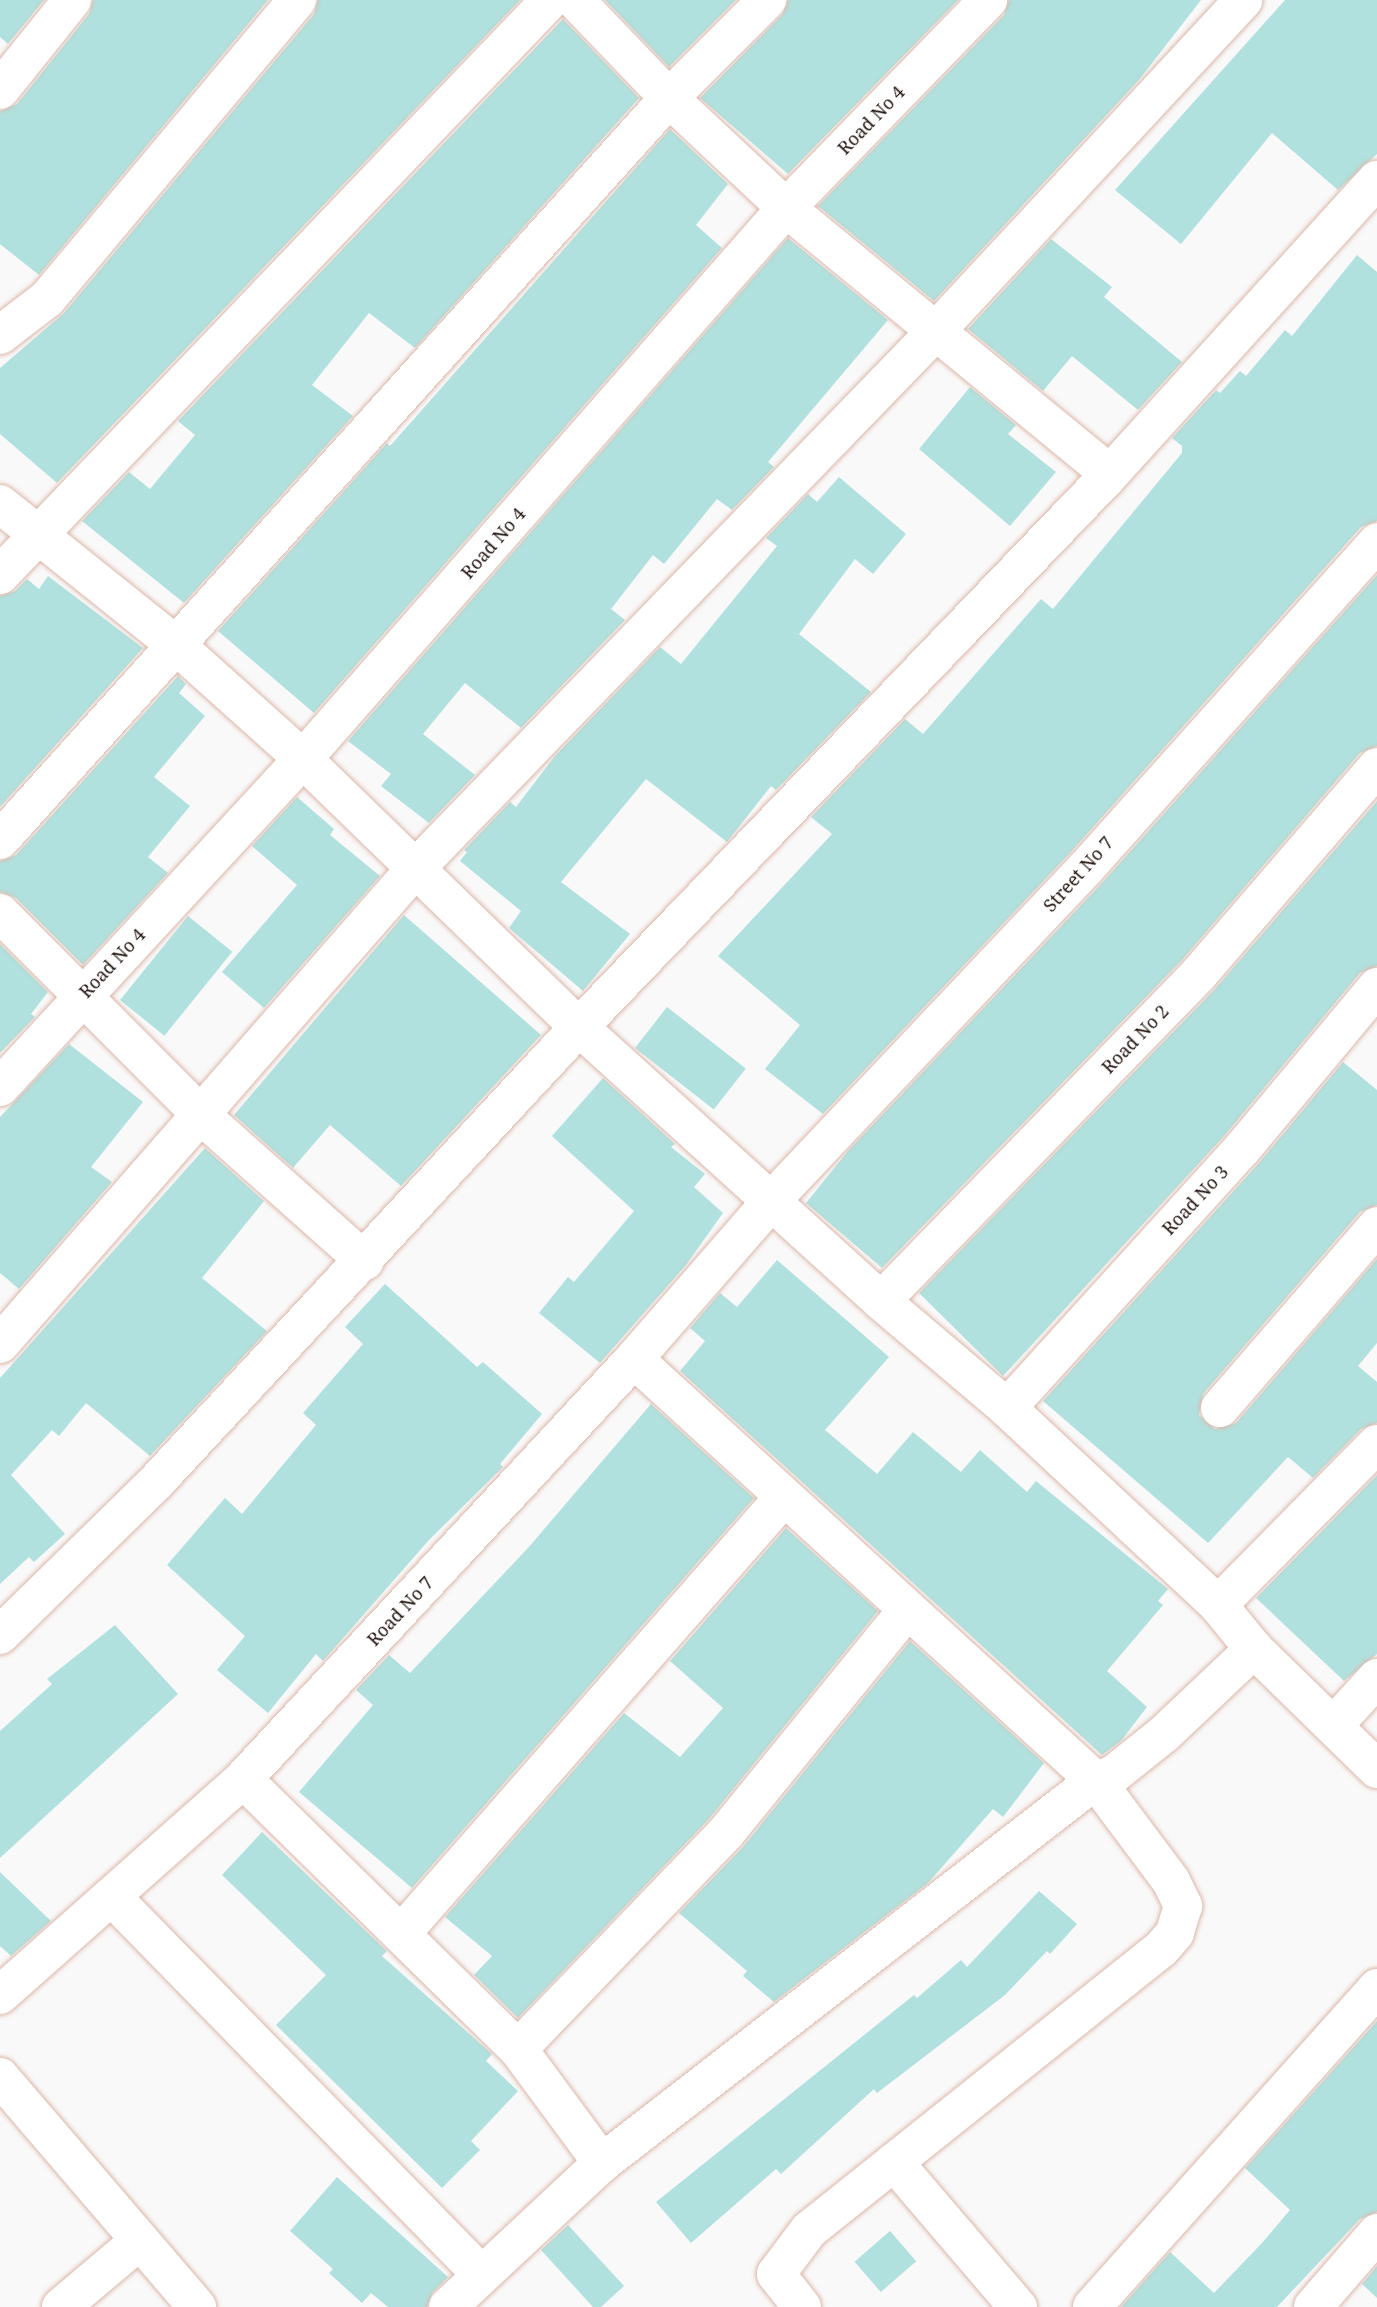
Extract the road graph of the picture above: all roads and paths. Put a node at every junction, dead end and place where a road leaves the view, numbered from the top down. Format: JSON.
{"nodes":[{"id":1,"x":72,"y":0,"type":"edge"},
{"id":2,"x":298,"y":0,"type":"edge"},
{"id":3,"x":550,"y":0,"type":"edge"},
{"id":4,"x":575,"y":0,"type":"edge"},
{"id":5,"x":767,"y":0,"type":"edge"},
{"id":6,"x":988,"y":0,"type":"edge"},
{"id":7,"x":1243,"y":0,"type":"edge"},
{"id":8,"x":0,"y":90,"type":"edge"},
{"id":9,"x":669,"y":98,"type":"junction"},
{"id":10,"x":1377,"y":180,"type":"edge"},
{"id":11,"x":786,"y":208,"type":"junction"},
{"id":12,"x":935,"y":332,"type":"junction"},
{"id":13,"x":0,"y":335,"type":"edge"},
{"id":14,"x":1110,"y":474,"type":"junction"},
{"id":15,"x":0,"y":504,"type":"edge"},
{"id":16,"x":34,"y":536,"type":"junction"},
{"id":17,"x":1377,"y":542,"type":"edge"},
{"id":18,"x":0,"y":575,"type":"edge"},
{"id":19,"x":176,"y":645,"type":"junction"},
{"id":20,"x":303,"y":760,"type":"junction"},
{"id":21,"x":1377,"y":767,"type":"edge"},
{"id":22,"x":0,"y":840,"type":"edge"},
{"id":23,"x":414,"y":870,"type":"junction"},
{"id":24,"x":0,"y":913,"type":"edge"},
{"id":25,"x":84,"y":993,"type":"junction"},
{"id":26,"x":1370,"y":1008,"type":"edge"},
{"id":27,"x":579,"y":1027,"type":"junction"},
{"id":28,"x":0,"y":1087,"type":"edge"},
{"id":29,"x":202,"y":1116,"type":"junction"},
{"id":30,"x":772,"y":1200,"type":"junction"},
{"id":31,"x":1377,"y":1226,"type":"edge"},
{"id":32,"x":365,"y":1261,"type":"junction"},
{"id":33,"x":881,"y":1301,"type":"junction"},
{"id":34,"x":0,"y":1344,"type":"edge"},
{"id":35,"x":634,"y":1359,"type":"junction"},
{"id":36,"x":1007,"y":1408,"type":"junction"},
{"id":37,"x":1220,"y":1408,"type":"dead end"},
{"id":38,"x":1377,"y":1444,"type":"edge"},
{"id":39,"x":783,"y":1497,"type":"junction"},
{"id":40,"x":1218,"y":1605,"type":"junction"},
{"id":41,"x":906,"y":1611,"type":"junction"},
{"id":42,"x":0,"y":1635,"type":"edge"},
{"id":43,"x":1254,"y":1648,"type":"junction"},
{"id":44,"x":1377,"y":1678,"type":"edge"},
{"id":45,"x":1333,"y":1726,"type":"junction"},
{"id":46,"x":1377,"y":1769,"type":"edge"},
{"id":47,"x":243,"y":1779,"type":"junction"},
{"id":48,"x":1097,"y":1782,"type":"junction"},
{"id":49,"x":113,"y":1898,"type":"junction"},
{"id":50,"x":401,"y":1934,"type":"junction"},
{"id":51,"x":1377,"y":1988,"type":"edge"},
{"id":52,"x":0,"y":1995,"type":"edge"},
{"id":53,"x":518,"y":2049,"type":"junction"},
{"id":54,"x":0,"y":2077,"type":"edge"},
{"id":55,"x":894,"y":2162,"type":"junction"},
{"id":56,"x":603,"y":2163,"type":"junction"},
{"id":57,"x":1377,"y":2233,"type":"edge"},
{"id":58,"x":139,"y":2241,"type":"junction"},
{"id":59,"x":481,"y":2274,"type":"junction"},
{"id":60,"x":61,"y":2307,"type":"edge"},
{"id":61,"x":197,"y":2307,"type":"edge"},
{"id":62,"x":448,"y":2307,"type":"edge"},
{"id":63,"x":802,"y":2307,"type":"edge"},
{"id":64,"x":1018,"y":2307,"type":"edge"},
{"id":65,"x":1092,"y":2307,"type":"edge"},
{"id":66,"x":1313,"y":2307,"type":"edge"}],
"edges":[{"from":1,"to":8,"type":"street"},
{"from":2,"to":13,"type":"street"},
{"from":3,"to":16,"type":"street"},
{"from":4,"to":9,"type":"street"},
{"from":5,"to":9,"type":"street"},
{"from":6,"to":11,"type":"street","name":"Road No 4"},
{"from":7,"to":12,"type":"street"},
{"from":9,"to":11,"type":"street"},
{"from":9,"to":19,"type":"street"},
{"from":10,"to":14,"type":"street"},
{"from":11,"to":12,"type":"street"},
{"from":11,"to":20,"type":"street","name":"Road No 4"},
{"from":12,"to":14,"type":"street"},
{"from":12,"to":23,"type":"street"},
{"from":14,"to":27,"type":"street"},
{"from":15,"to":16,"type":"street"},
{"from":16,"to":18,"type":"street"},
{"from":16,"to":19,"type":"street"},
{"from":17,"to":30,"type":"street","name":"Street No 7"},
{"from":19,"to":20,"type":"street"},
{"from":19,"to":22,"type":"street"},
{"from":20,"to":23,"type":"street"},
{"from":20,"to":25,"type":"street","name":"Road No 4"},
{"from":21,"to":33,"type":"street","name":"Road No 2"},
{"from":23,"to":27,"type":"street"},
{"from":23,"to":29,"type":"street"},
{"from":24,"to":25,"type":"street"},
{"from":25,"to":28,"type":"street","name":"Road No 4"},
{"from":25,"to":29,"type":"street"},
{"from":26,"to":36,"type":"street","name":"Road No 3"},
{"from":27,"to":30,"type":"street"},
{"from":27,"to":32,"type":"street"},
{"from":29,"to":32,"type":"street"},
{"from":29,"to":34,"type":"street"},
{"from":30,"to":33,"type":"street"},
{"from":30,"to":35,"type":"street","name":"Road No 7"},
{"from":31,"to":37,"type":"street"},
{"from":32,"to":42,"type":"street"},
{"from":33,"to":36,"type":"street"},
{"from":35,"to":39,"type":"street"},
{"from":35,"to":47,"type":"street","name":"Road No 7"},
{"from":36,"to":40,"type":"street"},
{"from":38,"to":40,"type":"street"},
{"from":39,"to":41,"type":"street"},
{"from":39,"to":50,"type":"street"},
{"from":40,"to":43,"type":"street"},
{"from":41,"to":48,"type":"street"},
{"from":41,"to":53,"type":"street"},
{"from":43,"to":45,"type":"street"},
{"from":43,"to":48,"type":"street"},
{"from":44,"to":45,"type":"street"},
{"from":45,"to":46,"type":"street"},
{"from":47,"to":49,"type":"street","name":"Road No 7"},
{"from":47,"to":50,"type":"street"},
{"from":48,"to":55,"type":"street"},
{"from":48,"to":56,"type":"street"},
{"from":49,"to":52,"type":"street","name":"Road No 7"},
{"from":49,"to":59,"type":"street"},
{"from":50,"to":53,"type":"street"},
{"from":51,"to":65,"type":"street"},
{"from":53,"to":56,"type":"street"},
{"from":54,"to":58,"type":"street"},
{"from":55,"to":63,"type":"street"},
{"from":55,"to":64,"type":"street"},
{"from":56,"to":59,"type":"street"},
{"from":57,"to":66,"type":"street"},
{"from":58,"to":60,"type":"street"},
{"from":58,"to":61,"type":"street"},
{"from":59,"to":62,"type":"street"}]}
